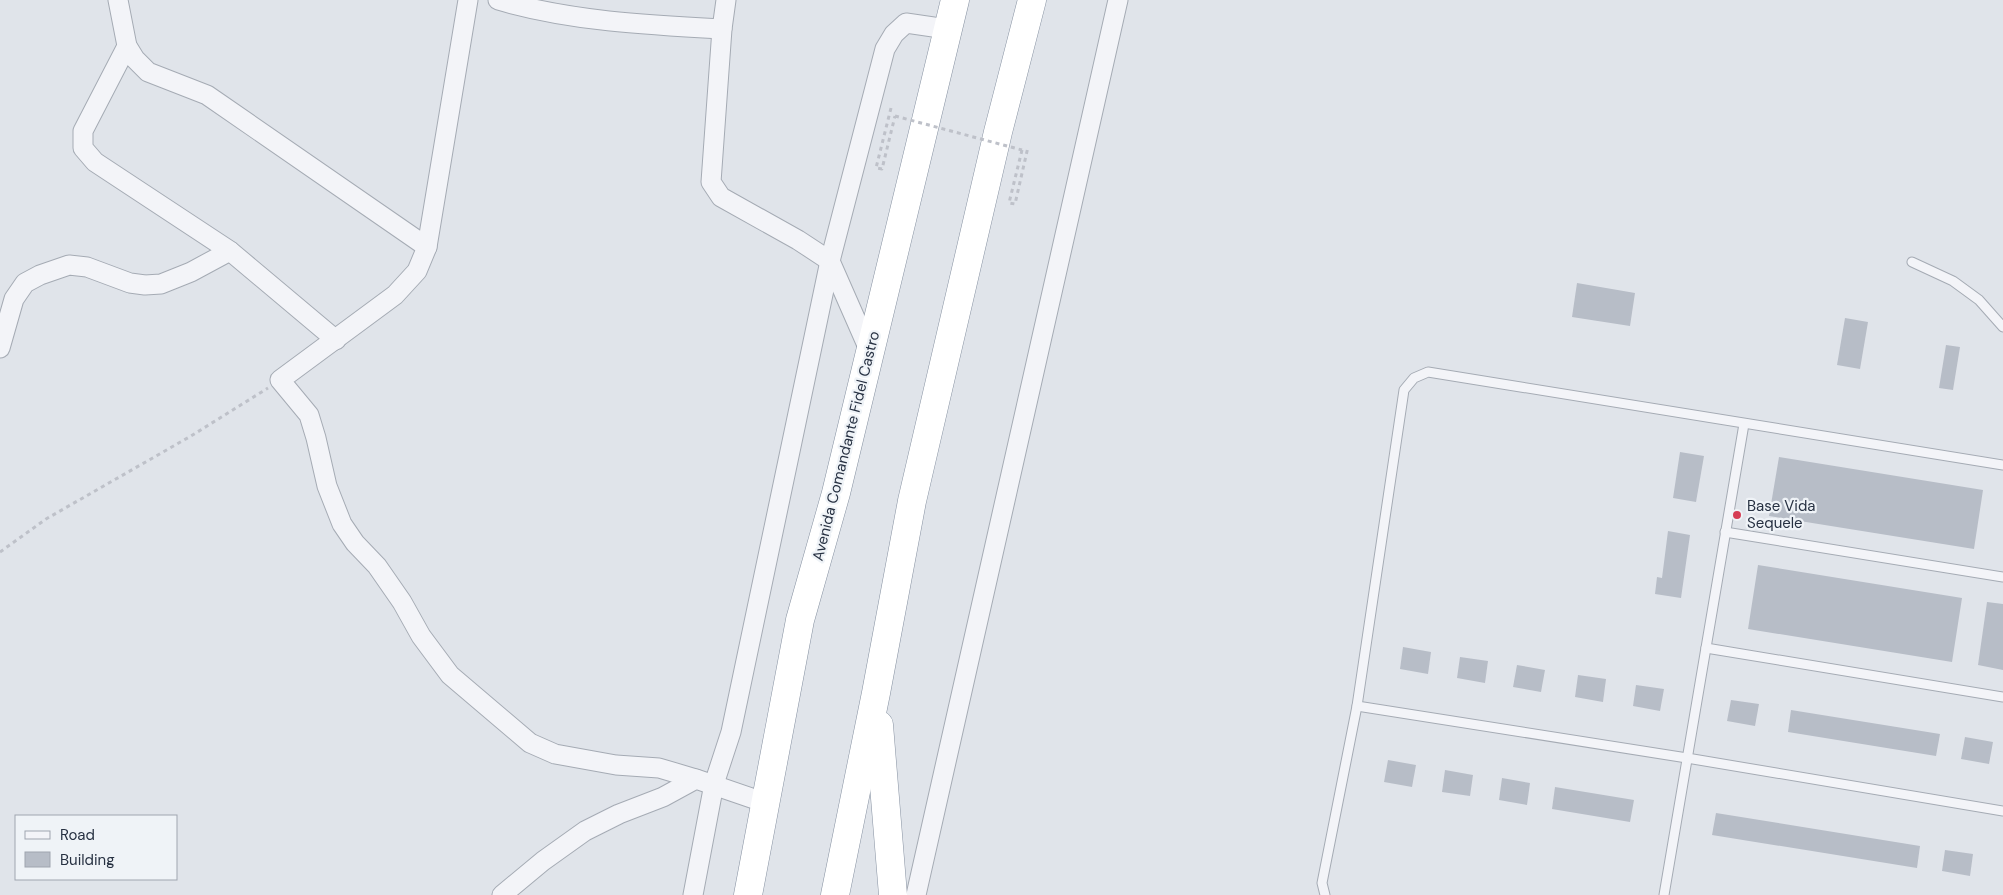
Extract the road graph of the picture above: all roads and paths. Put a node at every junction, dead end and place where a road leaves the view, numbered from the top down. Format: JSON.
{"nodes":[{"id":1,"x":118,"y":0,"type":"edge"},
{"id":2,"x":468,"y":0,"type":"edge"},
{"id":3,"x":498,"y":0,"type":"edge"},
{"id":4,"x":726,"y":0,"type":"edge"},
{"id":5,"x":1032,"y":0,"type":"edge"},
{"id":6,"x":1118,"y":0,"type":"edge"},
{"id":7,"x":948,"y":12,"type":"edge"},
{"id":8,"x":722,"y":30,"type":"junction"},
{"id":9,"x":127,"y":46,"type":"junction"},
{"id":10,"x":890,"y":108,"type":"dead end"},
{"id":11,"x":1028,"y":146,"type":"dead end"},
{"id":12,"x":427,"y":247,"type":"junction"},
{"id":13,"x":230,"y":251,"type":"junction"},
{"id":14,"x":830,"y":261,"type":"junction"},
{"id":15,"x":1912,"y":262,"type":"dead end"},
{"id":16,"x":2003,"y":327,"type":"edge"},
{"id":17,"x":336,"y":340,"type":"junction"},
{"id":18,"x":0,"y":348,"type":"edge"},
{"id":19,"x":870,"y":352,"type":"junction"},
{"id":20,"x":280,"y":380,"type":"junction"},
{"id":21,"x":1744,"y":424,"type":"junction"},
{"id":22,"x":2003,"y":465,"type":"edge"},
{"id":23,"x":1726,"y":532,"type":"junction"},
{"id":24,"x":0,"y":552,"type":"edge"},
{"id":25,"x":2003,"y":577,"type":"edge"},
{"id":26,"x":1706,"y":648,"type":"junction"},
{"id":27,"x":876,"y":693,"type":"junction"},
{"id":28,"x":2003,"y":697,"type":"edge"},
{"id":29,"x":1357,"y":706,"type":"junction"},
{"id":30,"x":1688,"y":758,"type":"junction"},
{"id":31,"x":696,"y":779,"type":"junction"},
{"id":32,"x":714,"y":784,"type":"junction"},
{"id":33,"x":766,"y":802,"type":"junction"},
{"id":34,"x":2003,"y":811,"type":"edge"},
{"id":35,"x":502,"y":895,"type":"edge"},
{"id":36,"x":693,"y":895,"type":"edge"},
{"id":37,"x":748,"y":895,"type":"edge"},
{"id":38,"x":835,"y":895,"type":"edge"},
{"id":39,"x":893,"y":895,"type":"edge"},
{"id":40,"x":916,"y":895,"type":"edge"},
{"id":41,"x":1325,"y":895,"type":"edge"},
{"id":42,"x":1664,"y":895,"type":"edge"}],
"edges":[{"from":1,"to":9,"type":"street"},
{"from":2,"to":12,"type":"street"},
{"from":3,"to":8,"type":"street"},
{"from":4,"to":8,"type":"street"},
{"from":5,"to":27,"type":"highway"},
{"from":6,"to":40,"type":"street"},
{"from":7,"to":14,"type":"street"},
{"from":7,"to":19,"type":"highway","name":"Avenida Comandante Fidel Castro"},
{"from":8,"to":14,"type":"street"},
{"from":9,"to":12,"type":"street"},
{"from":9,"to":13,"type":"street"},
{"from":10,"to":11,"type":"path","bridge":true},
{"from":12,"to":17,"type":"street"},
{"from":13,"to":17,"type":"street"},
{"from":13,"to":18,"type":"street"},
{"from":14,"to":19,"type":"street"},
{"from":14,"to":32,"type":"street"},
{"from":15,"to":16,"type":"lane"},
{"from":17,"to":20,"type":"street"},
{"from":19,"to":33,"type":"highway","name":"Avenida Comandante Fidel Castro"},
{"from":20,"to":24,"type":"path"},
{"from":20,"to":31,"type":"street"},
{"from":21,"to":22,"type":"lane"},
{"from":21,"to":23,"type":"lane"},
{"from":21,"to":29,"type":"lane"},
{"from":23,"to":25,"type":"lane"},
{"from":23,"to":26,"type":"lane"},
{"from":26,"to":28,"type":"lane"},
{"from":26,"to":30,"type":"lane"},
{"from":27,"to":38,"type":"highway"},
{"from":27,"to":39,"type":"highway"},
{"from":29,"to":30,"type":"lane"},
{"from":29,"to":41,"type":"lane"},
{"from":30,"to":34,"type":"lane"},
{"from":30,"to":42,"type":"lane"},
{"from":31,"to":32,"type":"street"},
{"from":31,"to":35,"type":"street"},
{"from":32,"to":33,"type":"street"},
{"from":32,"to":36,"type":"street"},
{"from":33,"to":37,"type":"highway","name":"Avenida Comandante Fidel Castro"}]}
